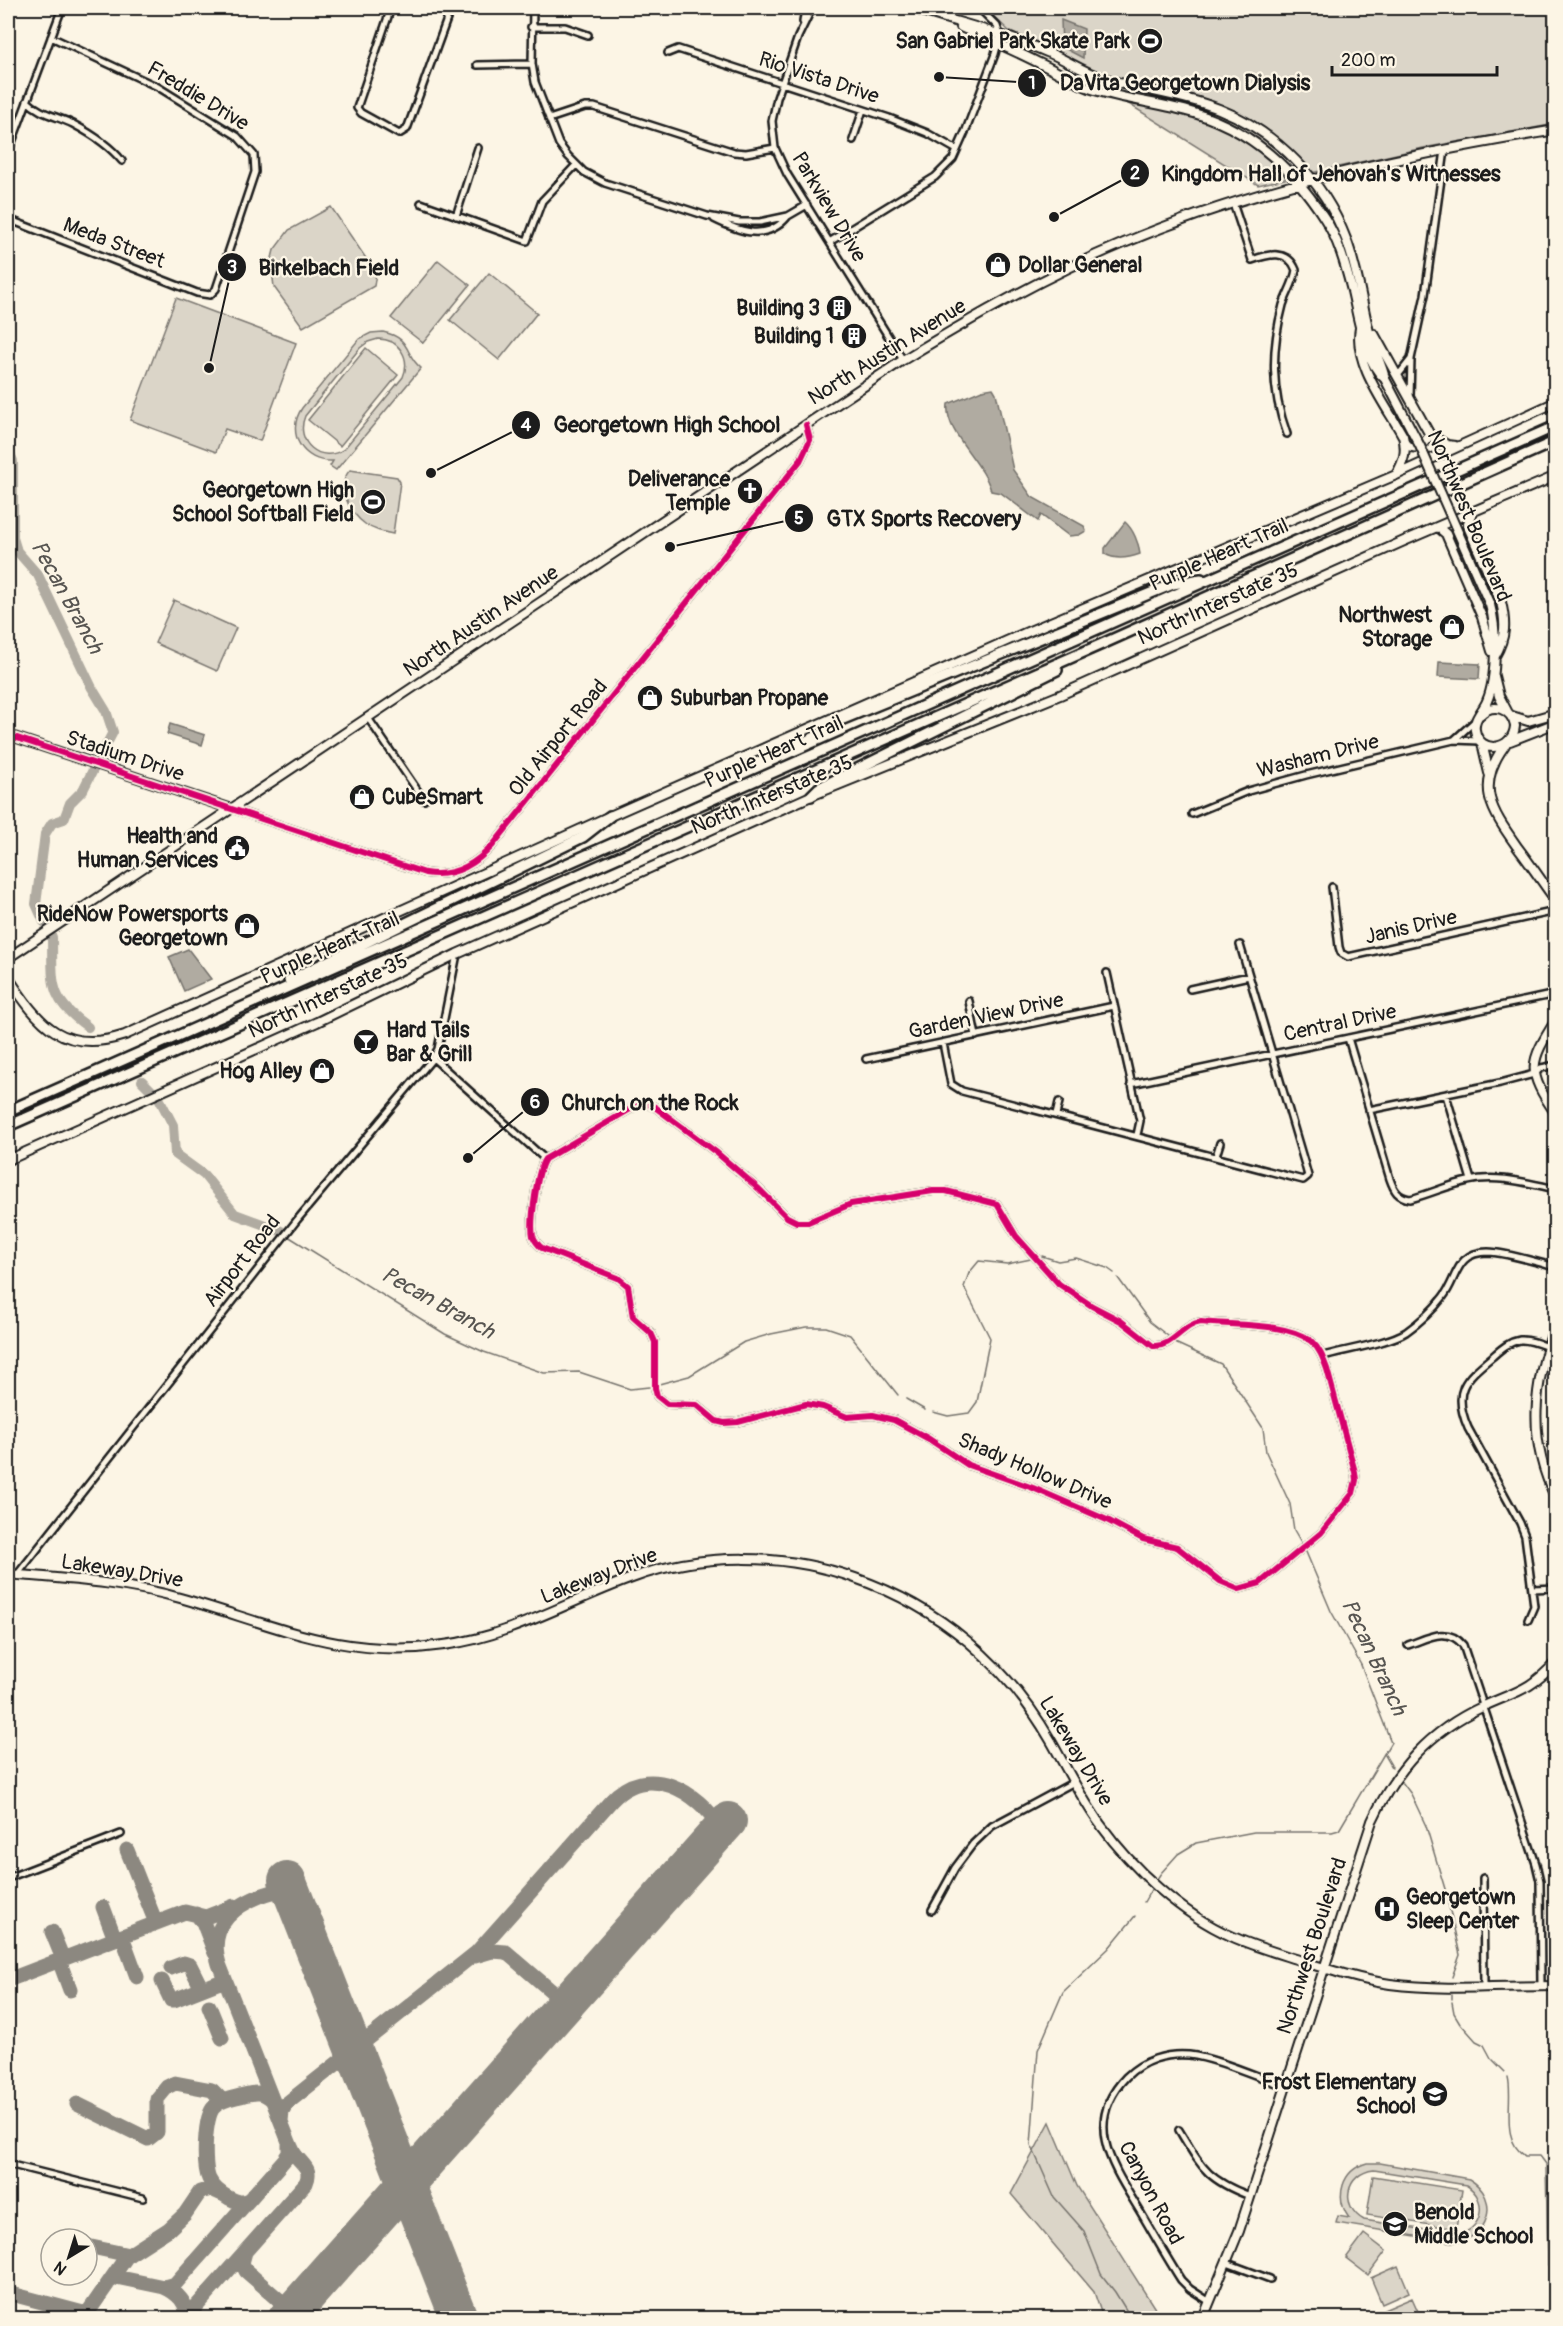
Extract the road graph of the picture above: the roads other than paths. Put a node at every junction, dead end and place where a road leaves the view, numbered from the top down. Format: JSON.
{"nodes":[{"id":1,"x":62,"y":8,"type":"edge"},
{"id":2,"x":392,"y":8,"type":"edge"},
{"id":3,"x":451,"y":8,"type":"edge"},
{"id":4,"x":533,"y":8,"type":"edge"},
{"id":5,"x":805,"y":8,"type":"edge"},
{"id":6,"x":812,"y":8,"type":"edge"},
{"id":7,"x":913,"y":8,"type":"edge"},
{"id":8,"x":979,"y":8,"type":"edge"},
{"id":9,"x":940,"y":17,"type":"junction"},
{"id":10,"x":802,"y":26,"type":"junction"},
{"id":11,"x":531,"y":27,"type":"junction"},
{"id":12,"x":1000,"y":34,"type":"junction"},
{"id":13,"x":588,"y":35,"type":"dead end"},
{"id":14,"x":51,"y":36,"type":"junction"},
{"id":15,"x":999,"y":44,"type":"junction"},
{"id":16,"x":668,"y":53,"type":"dead end"},
{"id":17,"x":532,"y":64,"type":"junction"},
{"id":18,"x":477,"y":65,"type":"dead end"},
{"id":19,"x":782,"y":84,"type":"junction"},
{"id":20,"x":1139,"y":87,"type":"junction"},
{"id":21,"x":1136,"y":99,"type":"junction"},
{"id":22,"x":27,"y":101,"type":"junction"},
{"id":23,"x":863,"y":110,"type":"junction"},
{"id":24,"x":549,"y":119,"type":"junction"},
{"id":25,"x":1556,"y":130,"type":"edge"},
{"id":26,"x":853,"y":140,"type":"dead end"},
{"id":27,"x":478,"y":148,"type":"dead end"},
{"id":28,"x":775,"y":148,"type":"junction"},
{"id":29,"x":957,"y":150,"type":"junction"},
{"id":30,"x":1445,"y":150,"type":"junction"},
{"id":31,"x":8,"y":153,"type":"edge"},
{"id":32,"x":122,"y":161,"type":"dead end"},
{"id":33,"x":576,"y":165,"type":"junction"},
{"id":34,"x":1312,"y":181,"type":"junction"},
{"id":35,"x":1301,"y":184,"type":"junction"},
{"id":36,"x":421,"y":203,"type":"dead end"},
{"id":37,"x":1233,"y":203,"type":"junction"},
{"id":38,"x":807,"y":205,"type":"junction"},
{"id":39,"x":456,"y":216,"type":"junction"},
{"id":40,"x":707,"y":216,"type":"junction"},
{"id":41,"x":788,"y":216,"type":"junction"},
{"id":42,"x":8,"y":219,"type":"edge"},
{"id":43,"x":831,"y":242,"type":"junction"},
{"id":44,"x":210,"y":295,"type":"joint"},
{"id":45,"x":1364,"y":324,"type":"junction"},
{"id":46,"x":1412,"y":359,"type":"junction"},
{"id":47,"x":903,"y":360,"type":"junction"},
{"id":48,"x":1393,"y":372,"type":"junction"},
{"id":49,"x":1410,"y":399,"type":"junction"},
{"id":50,"x":1556,"y":402,"type":"edge"},
{"id":51,"x":806,"y":425,"type":"junction"},
{"id":52,"x":1556,"y":426,"type":"edge"},
{"id":53,"x":1287,"y":434,"type":"dead end"},
{"id":54,"x":1430,"y":435,"type":"junction"},
{"id":55,"x":1556,"y":441,"type":"edge"},
{"id":56,"x":1405,"y":444,"type":"junction"},
{"id":57,"x":1456,"y":447,"type":"junction"},
{"id":58,"x":1396,"y":475,"type":"junction"},
{"id":59,"x":1556,"y":476,"type":"edge"},
{"id":60,"x":1474,"y":511,"type":"junction"},
{"id":61,"x":1438,"y":527,"type":"junction"},
{"id":62,"x":1469,"y":529,"type":"junction"},
{"id":63,"x":1448,"y":537,"type":"junction"},
{"id":64,"x":1213,"y":578,"type":"junction"},
{"id":65,"x":1102,"y":644,"type":"junction"},
{"id":66,"x":1494,"y":657,"type":"junction"},
{"id":67,"x":1493,"y":674,"type":"junction"},
{"id":68,"x":1509,"y":713,"type":"junction"},
{"id":69,"x":1556,"y":713,"type":"edge"},
{"id":70,"x":1478,"y":716,"type":"junction"},
{"id":71,"x":369,"y":718,"type":"junction"},
{"id":72,"x":835,"y":718,"type":"junction"},
{"id":73,"x":1556,"y":723,"type":"edge"},
{"id":74,"x":8,"y":735,"type":"edge"},
{"id":75,"x":1454,"y":740,"type":"junction"},
{"id":76,"x":1481,"y":742,"type":"junction"},
{"id":77,"x":1507,"y":743,"type":"junction"},
{"id":78,"x":1489,"y":773,"type":"junction"},
{"id":79,"x":811,"y":796,"type":"junction"},
{"id":80,"x":424,"y":800,"type":"dead end"},
{"id":81,"x":231,"y":809,"type":"junction"},
{"id":82,"x":1192,"y":814,"type":"dead end"},
{"id":83,"x":610,"y":816,"type":"junction"},
{"id":84,"x":1332,"y":887,"type":"dead end"},
{"id":85,"x":1556,"y":901,"type":"edge"},
{"id":86,"x":1556,"y":911,"type":"edge"},
{"id":87,"x":1240,"y":945,"type":"dead end"},
{"id":88,"x":457,"y":954,"type":"junction"},
{"id":89,"x":8,"y":958,"type":"edge"},
{"id":90,"x":1107,"y":973,"type":"dead end"},
{"id":91,"x":1249,"y":976,"type":"junction"},
{"id":92,"x":8,"y":977,"type":"edge"},
{"id":93,"x":1190,"y":989,"type":"dead end"},
{"id":94,"x":1556,"y":994,"type":"edge"},
{"id":95,"x":969,"y":1000,"type":"dead end"},
{"id":96,"x":1114,"y":1006,"type":"junction"},
{"id":97,"x":241,"y":1007,"type":"junction"},
{"id":98,"x":1556,"y":1020,"type":"edge"},
{"id":99,"x":976,"y":1036,"type":"junction"},
{"id":100,"x":1348,"y":1038,"type":"junction"},
{"id":101,"x":943,"y":1043,"type":"junction"},
{"id":102,"x":1273,"y":1055,"type":"junction"},
{"id":103,"x":434,"y":1058,"type":"junction"},
{"id":104,"x":866,"y":1059,"type":"dead end"},
{"id":105,"x":1556,"y":1065,"type":"edge"},
{"id":106,"x":1534,"y":1074,"type":"junction"},
{"id":107,"x":1131,"y":1084,"type":"junction"},
{"id":108,"x":1446,"y":1095,"type":"junction"},
{"id":109,"x":1059,"y":1102,"type":"dead end"},
{"id":110,"x":1368,"y":1110,"type":"junction"},
{"id":111,"x":8,"y":1111,"type":"edge"},
{"id":112,"x":1556,"y":1114,"type":"edge"},
{"id":113,"x":1056,"y":1115,"type":"junction"},
{"id":114,"x":8,"y":1126,"type":"edge"},
{"id":115,"x":1137,"y":1135,"type":"junction"},
{"id":116,"x":1220,"y":1143,"type":"dead end"},
{"id":117,"x":1216,"y":1156,"type":"junction"},
{"id":118,"x":545,"y":1159,"type":"junction"},
{"id":119,"x":8,"y":1160,"type":"edge"},
{"id":120,"x":1471,"y":1180,"type":"junction"},
{"id":121,"x":1556,"y":1189,"type":"edge"},
{"id":122,"x":1556,"y":1267,"type":"edge"},
{"id":123,"x":1556,"y":1324,"type":"edge"},
{"id":124,"x":1547,"y":1347,"type":"junction"},
{"id":125,"x":1556,"y":1350,"type":"edge"},
{"id":126,"x":1323,"y":1356,"type":"junction"},
{"id":127,"x":1556,"y":1498,"type":"edge"},
{"id":128,"x":8,"y":1574,"type":"edge"},
{"id":129,"x":17,"y":1575,"type":"junction"},
{"id":130,"x":1556,"y":1588,"type":"edge"},
{"id":131,"x":1533,"y":1589,"type":"junction"},
{"id":132,"x":1528,"y":1620,"type":"dead end"},
{"id":133,"x":1408,"y":1645,"type":"dead end"},
{"id":134,"x":1556,"y":1662,"type":"edge"},
{"id":135,"x":1484,"y":1706,"type":"junction"},
{"id":136,"x":1074,"y":1782,"type":"junction"},
{"id":137,"x":121,"y":1834,"type":"dead end"},
{"id":138,"x":8,"y":1878,"type":"edge"},
{"id":139,"x":1483,"y":1878,"type":"dead end"},
{"id":140,"x":932,"y":1910,"type":"dead end"},
{"id":141,"x":1323,"y":1968,"type":"junction"},
{"id":142,"x":1484,"y":1986,"type":"junction"},
{"id":143,"x":1541,"y":1986,"type":"junction"},
{"id":144,"x":1556,"y":1986,"type":"edge"},
{"id":145,"x":1285,"y":2086,"type":"junction"},
{"id":146,"x":1179,"y":2130,"type":"dead end"},
{"id":147,"x":8,"y":2164,"type":"edge"},
{"id":148,"x":1250,"y":2196,"type":"junction"},
{"id":149,"x":143,"y":2198,"type":"dead end"},
{"id":150,"x":1227,"y":2263,"type":"junction"},
{"id":151,"x":1270,"y":2279,"type":"dead end"},
{"id":152,"x":1211,"y":2302,"type":"junction"},
{"id":153,"x":1203,"y":2319,"type":"edge"}],
"edges":[{"from":1,"to":14,"type":"street"},
{"from":2,"to":3,"type":"street"},
{"from":4,"to":11,"type":"street"},
{"from":5,"to":10,"type":"street","name":"Parkview Drive"},
{"from":6,"to":10,"type":"street","name":"Parkview Drive"},
{"from":7,"to":9,"type":"main road"},
{"from":8,"to":12,"type":"street"},
{"from":9,"to":12,"type":"main road","name":"Northwest Boulevard"},
{"from":9,"to":15,"type":"main road","name":"Northwest Boulevard"},
{"from":10,"to":19,"type":"street","name":"Parkview Drive"},
{"from":11,"to":13,"type":"street"},
{"from":11,"to":17,"type":"street"},
{"from":12,"to":15,"type":"street"},
{"from":12,"to":20,"type":"main road","name":"Northwest Boulevard"},
{"from":14,"to":22,"type":"street"},
{"from":14,"to":44,"type":"street","name":"Freddie Drive"},
{"from":15,"to":21,"type":"main road","name":"Northwest Boulevard"},
{"from":15,"to":29,"type":"street"},
{"from":16,"to":19,"type":"street","name":"Rio Vista Drive"},
{"from":17,"to":18,"type":"street"},
{"from":17,"to":24,"type":"street"},
{"from":19,"to":23,"type":"street","name":"Rio Vista Drive"},
{"from":19,"to":28,"type":"street","name":"Parkview Drive"},
{"from":20,"to":21,"type":"main road"},
{"from":20,"to":34,"type":"main road","name":"Northwest Boulevard"},
{"from":21,"to":35,"type":"main road","name":"Northwest Boulevard"},
{"from":22,"to":31,"type":"street"},
{"from":22,"to":32,"type":"street"},
{"from":23,"to":26,"type":"street"},
{"from":23,"to":29,"type":"street","name":"Rio Vista Drive"},
{"from":24,"to":28,"type":"street"},
{"from":24,"to":33,"type":"street"},
{"from":25,"to":30,"type":"main road","name":"North Austin Avenue"},
{"from":27,"to":39,"type":"street"},
{"from":28,"to":38,"type":"street","name":"Parkview Drive"},
{"from":29,"to":43,"type":"street"},
{"from":30,"to":34,"type":"main road","name":"North Austin Avenue"},
{"from":30,"to":46,"type":"street"},
{"from":33,"to":39,"type":"street"},
{"from":33,"to":40,"type":"street"},
{"from":34,"to":35,"type":"main road","name":"North Austin Avenue"},
{"from":34,"to":45,"type":"main road","name":"Northwest Boulevard"},
{"from":35,"to":37,"type":"main road","name":"North Austin Avenue"},
{"from":35,"to":45,"type":"main road","name":"Northwest Boulevard"},
{"from":36,"to":39,"type":"street"},
{"from":37,"to":47,"type":"main road","name":"North Austin Avenue"},
{"from":37,"to":53,"type":"street"},
{"from":38,"to":41,"type":"street"},
{"from":38,"to":43,"type":"street","name":"Parkview Drive"},
{"from":40,"to":41,"type":"street"},
{"from":40,"to":41,"type":"street"},
{"from":42,"to":44,"type":"street","name":"Meda Street"},
{"from":43,"to":47,"type":"street","name":"Parkview Drive"},
{"from":45,"to":48,"type":"main road"},
{"from":45,"to":56,"type":"main road"},
{"from":45,"to":66,"type":"main road","name":"Northwest Boulevard","bridge":true},
{"from":46,"to":48,"type":"street"},
{"from":46,"to":49,"type":"street"},
{"from":47,"to":51,"type":"main road","name":"North Austin Avenue"},
{"from":48,"to":49,"type":"main road"},
{"from":49,"to":54,"type":"main road"},
{"from":50,"to":57,"type":"main road"},
{"from":51,"to":71,"type":"main road","name":"North Austin Avenue"},
{"from":51,"to":81,"type":"street","name":"Old Airport Road"},
{"from":52,"to":64,"type":"highway","name":"Purple Heart Trail"},
{"from":54,"to":56,"type":"main road"},
{"from":54,"to":57,"type":"main road"},
{"from":55,"to":65,"type":"highway","name":"Purple Heart Trail"},
{"from":56,"to":58,"type":"main road"},
{"from":57,"to":58,"type":"main road"},
{"from":58,"to":72,"type":"main road"},
{"from":59,"to":60,"type":"main road","name":"North Interstate 35"},
{"from":60,"to":61,"type":"main road","name":"North Interstate 35"},
{"from":60,"to":62,"type":"main road"},
{"from":61,"to":63,"type":"main road"},
{"from":61,"to":79,"type":"main road","name":"North Interstate 35"},
{"from":62,"to":63,"type":"main road"},
{"from":62,"to":66,"type":"main road"},
{"from":63,"to":66,"type":"main road"},
{"from":64,"to":72,"type":"highway"},
{"from":64,"to":97,"type":"highway","name":"Purple Heart Trail"},
{"from":65,"to":79,"type":"highway"},
{"from":65,"to":114,"type":"highway","name":"Purple Heart Trail"},
{"from":66,"to":67,"type":"main road","name":"Northwest Boulevard"},
{"from":67,"to":68,"type":"main road","name":"Northwest Boulevard"},
{"from":67,"to":70,"type":"main road","name":"Northwest Boulevard"},
{"from":68,"to":69,"type":"main road"},
{"from":68,"to":70,"type":"main road"},
{"from":68,"to":77,"type":"main road"},
{"from":70,"to":75,"type":"street","name":"Washam Drive"},
{"from":70,"to":76,"type":"main road"},
{"from":71,"to":80,"type":"street"},
{"from":71,"to":81,"type":"main road","name":"North Austin Avenue"},
{"from":72,"to":83,"type":"main road"},
{"from":73,"to":77,"type":"main road"},
{"from":74,"to":81,"type":"main road","name":"Stadium Drive"},
{"from":75,"to":76,"type":"street","name":"Washam Drive"},
{"from":75,"to":82,"type":"street","name":"Washam Drive"},
{"from":76,"to":77,"type":"main road"},
{"from":76,"to":78,"type":"main road"},
{"from":77,"to":78,"type":"main road"},
{"from":78,"to":85,"type":"main road"},
{"from":79,"to":88,"type":"main road","name":"North Interstate 35"},
{"from":81,"to":89,"type":"main road","name":"North Austin Avenue"},
{"from":83,"to":92,"type":"main road"},
{"from":83,"to":97,"type":"highway"},
{"from":84,"to":86,"type":"street","name":"Janis Drive"},
{"from":87,"to":91,"type":"street"},
{"from":88,"to":103,"type":"street","name":"Airport Road"},
{"from":88,"to":119,"type":"main road","name":"North Interstate 35"},
{"from":90,"to":96,"type":"street"},
{"from":91,"to":93,"type":"street"},
{"from":91,"to":102,"type":"street"},
{"from":94,"to":100,"type":"street","name":"Central Drive"},
{"from":95,"to":99,"type":"street"},
{"from":96,"to":99,"type":"street","name":"Garden View Drive"},
{"from":96,"to":107,"type":"street"},
{"from":97,"to":111,"type":"highway","name":"Purple Heart Trail"},
{"from":98,"to":106,"type":"main road"},
{"from":99,"to":101,"type":"street","name":"Garden View Drive"},
{"from":100,"to":102,"type":"street","name":"Central Drive"},
{"from":100,"to":110,"type":"street"},
{"from":101,"to":104,"type":"street","name":"Garden View Drive"},
{"from":101,"to":113,"type":"street"},
{"from":102,"to":107,"type":"street","name":"Central Drive"},
{"from":102,"to":117,"type":"street"},
{"from":103,"to":118,"type":"street"},
{"from":103,"to":129,"type":"street","name":"Airport Road"},
{"from":105,"to":106,"type":"street"},
{"from":106,"to":108,"type":"street"},
{"from":106,"to":112,"type":"main road"},
{"from":107,"to":115,"type":"street"},
{"from":108,"to":110,"type":"street"},
{"from":108,"to":120,"type":"street"},
{"from":109,"to":113,"type":"street"},
{"from":110,"to":120,"type":"street"},
{"from":113,"to":115,"type":"street"},
{"from":115,"to":117,"type":"street"},
{"from":116,"to":117,"type":"street"},
{"from":118,"to":126,"type":"street"},
{"from":118,"to":126,"type":"street","name":"Shady Hollow Drive"},
{"from":120,"to":121,"type":"street"},
{"from":122,"to":126,"type":"street"},
{"from":123,"to":124,"type":"main road"},
{"from":124,"to":125,"type":"street"},
{"from":124,"to":127,"type":"main road"},
{"from":124,"to":131,"type":"street"},
{"from":128,"to":129,"type":"main road","name":"Lakeway Drive"},
{"from":129,"to":136,"type":"main road","name":"Lakeway Drive"},
{"from":130,"to":131,"type":"street"},
{"from":131,"to":132,"type":"street"},
{"from":133,"to":135,"type":"street"},
{"from":134,"to":135,"type":"main road","name":"Northwest Boulevard"},
{"from":135,"to":141,"type":"main road","name":"Northwest Boulevard"},
{"from":135,"to":143,"type":"street"},
{"from":136,"to":140,"type":"street"},
{"from":136,"to":141,"type":"main road","name":"Lakeway Drive"},
{"from":137,"to":138,"type":"street"},
{"from":139,"to":142,"type":"street"},
{"from":141,"to":142,"type":"main road","name":"Lakeway Drive"},
{"from":141,"to":145,"type":"main road","name":"Northwest Boulevard"},
{"from":142,"to":143,"type":"main road","name":"Lakeway Drive"},
{"from":143,"to":144,"type":"main road","name":"Lakeway Drive"},
{"from":145,"to":148,"type":"main road","name":"Northwest Boulevard"},
{"from":145,"to":152,"type":"street","name":"Canyon Road"},
{"from":146,"to":148,"type":"street"},
{"from":147,"to":149,"type":"street"},
{"from":148,"to":150,"type":"main road","name":"Northwest Boulevard"},
{"from":150,"to":151,"type":"street"},
{"from":150,"to":152,"type":"main road","name":"Northwest Boulevard"},
{"from":152,"to":153,"type":"main road","name":"Northwest Boulevard"}]}
